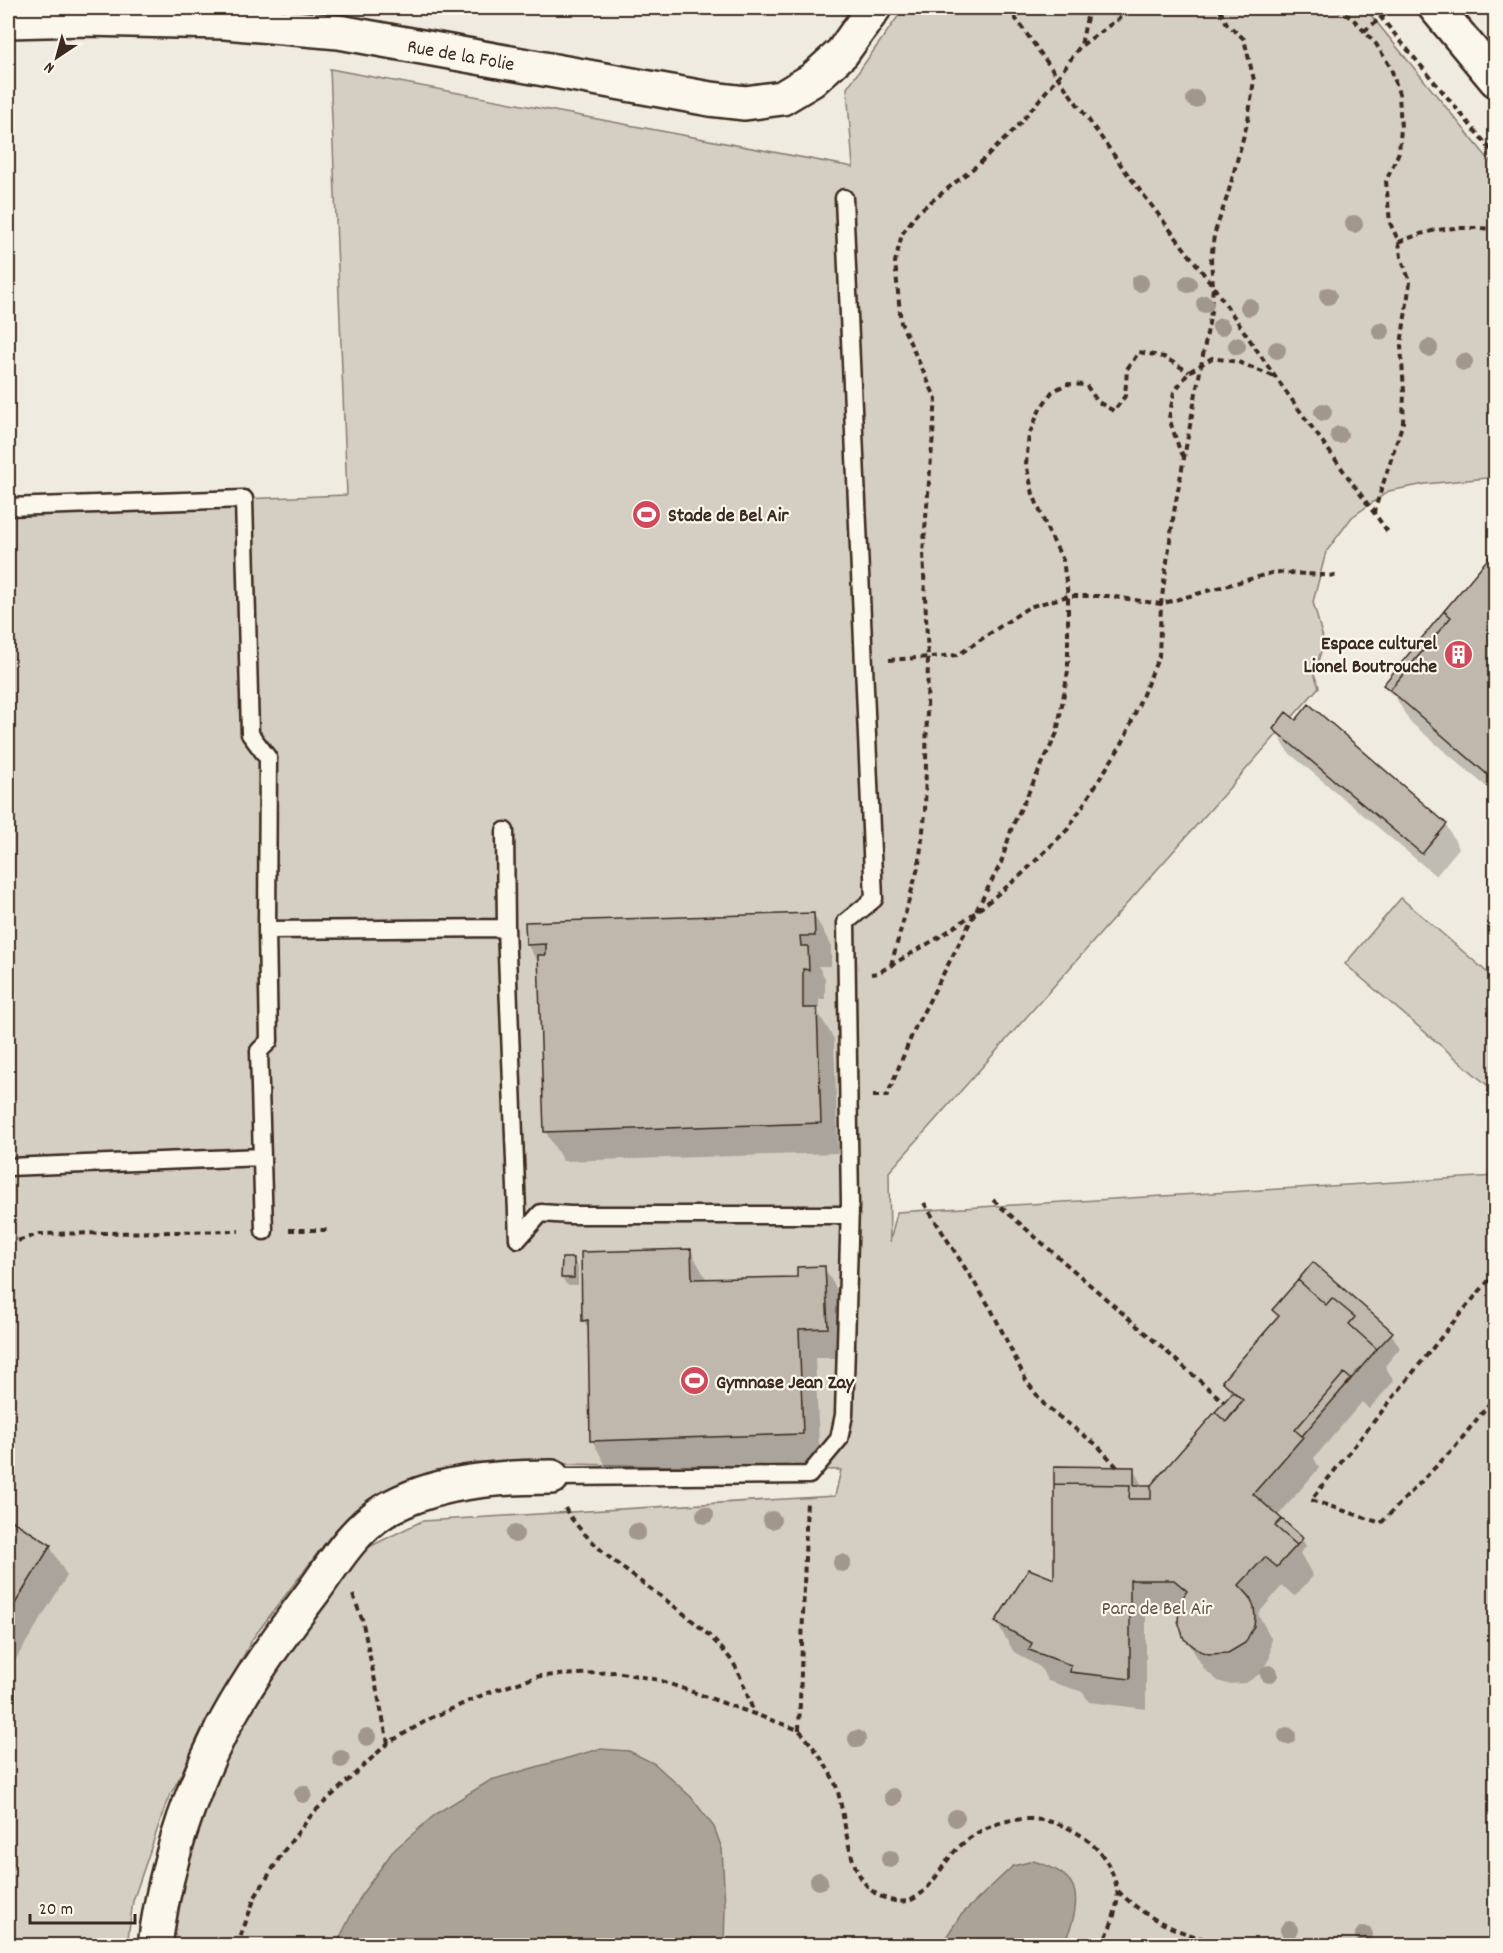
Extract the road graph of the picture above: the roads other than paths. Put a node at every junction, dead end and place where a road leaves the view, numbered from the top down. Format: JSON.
{"nodes":[{"id":1,"x":874,"y":8,"type":"edge"},
{"id":2,"x":1436,"y":8,"type":"edge"},
{"id":3,"x":8,"y":21,"type":"edge"},
{"id":4,"x":1496,"y":80,"type":"edge"},
{"id":5,"x":844,"y":198,"type":"dead end"},
{"id":6,"x":8,"y":507,"type":"edge"},
{"id":7,"x":505,"y":831,"type":"dead end"},
{"id":8,"x":506,"y":928,"type":"junction"},
{"id":9,"x":267,"y":930,"type":"junction"},
{"id":10,"x":262,"y":1157,"type":"junction"},
{"id":11,"x":8,"y":1167,"type":"edge"},
{"id":12,"x":850,"y":1215,"type":"junction"},
{"id":13,"x":264,"y":1231,"type":"road end"},
{"id":14,"x":552,"y":1477,"type":"joint"},
{"id":15,"x":154,"y":1946,"type":"edge"}],
"edges":[{"from":1,"to":3,"type":"street","name":"Rue de la Folie"},
{"from":2,"to":4,"type":"street"},
{"from":5,"to":12,"type":"lane"},
{"from":6,"to":9,"type":"lane"},
{"from":7,"to":8,"type":"lane"},
{"from":8,"to":9,"type":"lane"},
{"from":8,"to":12,"type":"lane"},
{"from":9,"to":10,"type":"lane"},
{"from":10,"to":11,"type":"lane"},
{"from":10,"to":13,"type":"lane"},
{"from":12,"to":14,"type":"lane"},
{"from":14,"to":15,"type":"street"}]}
